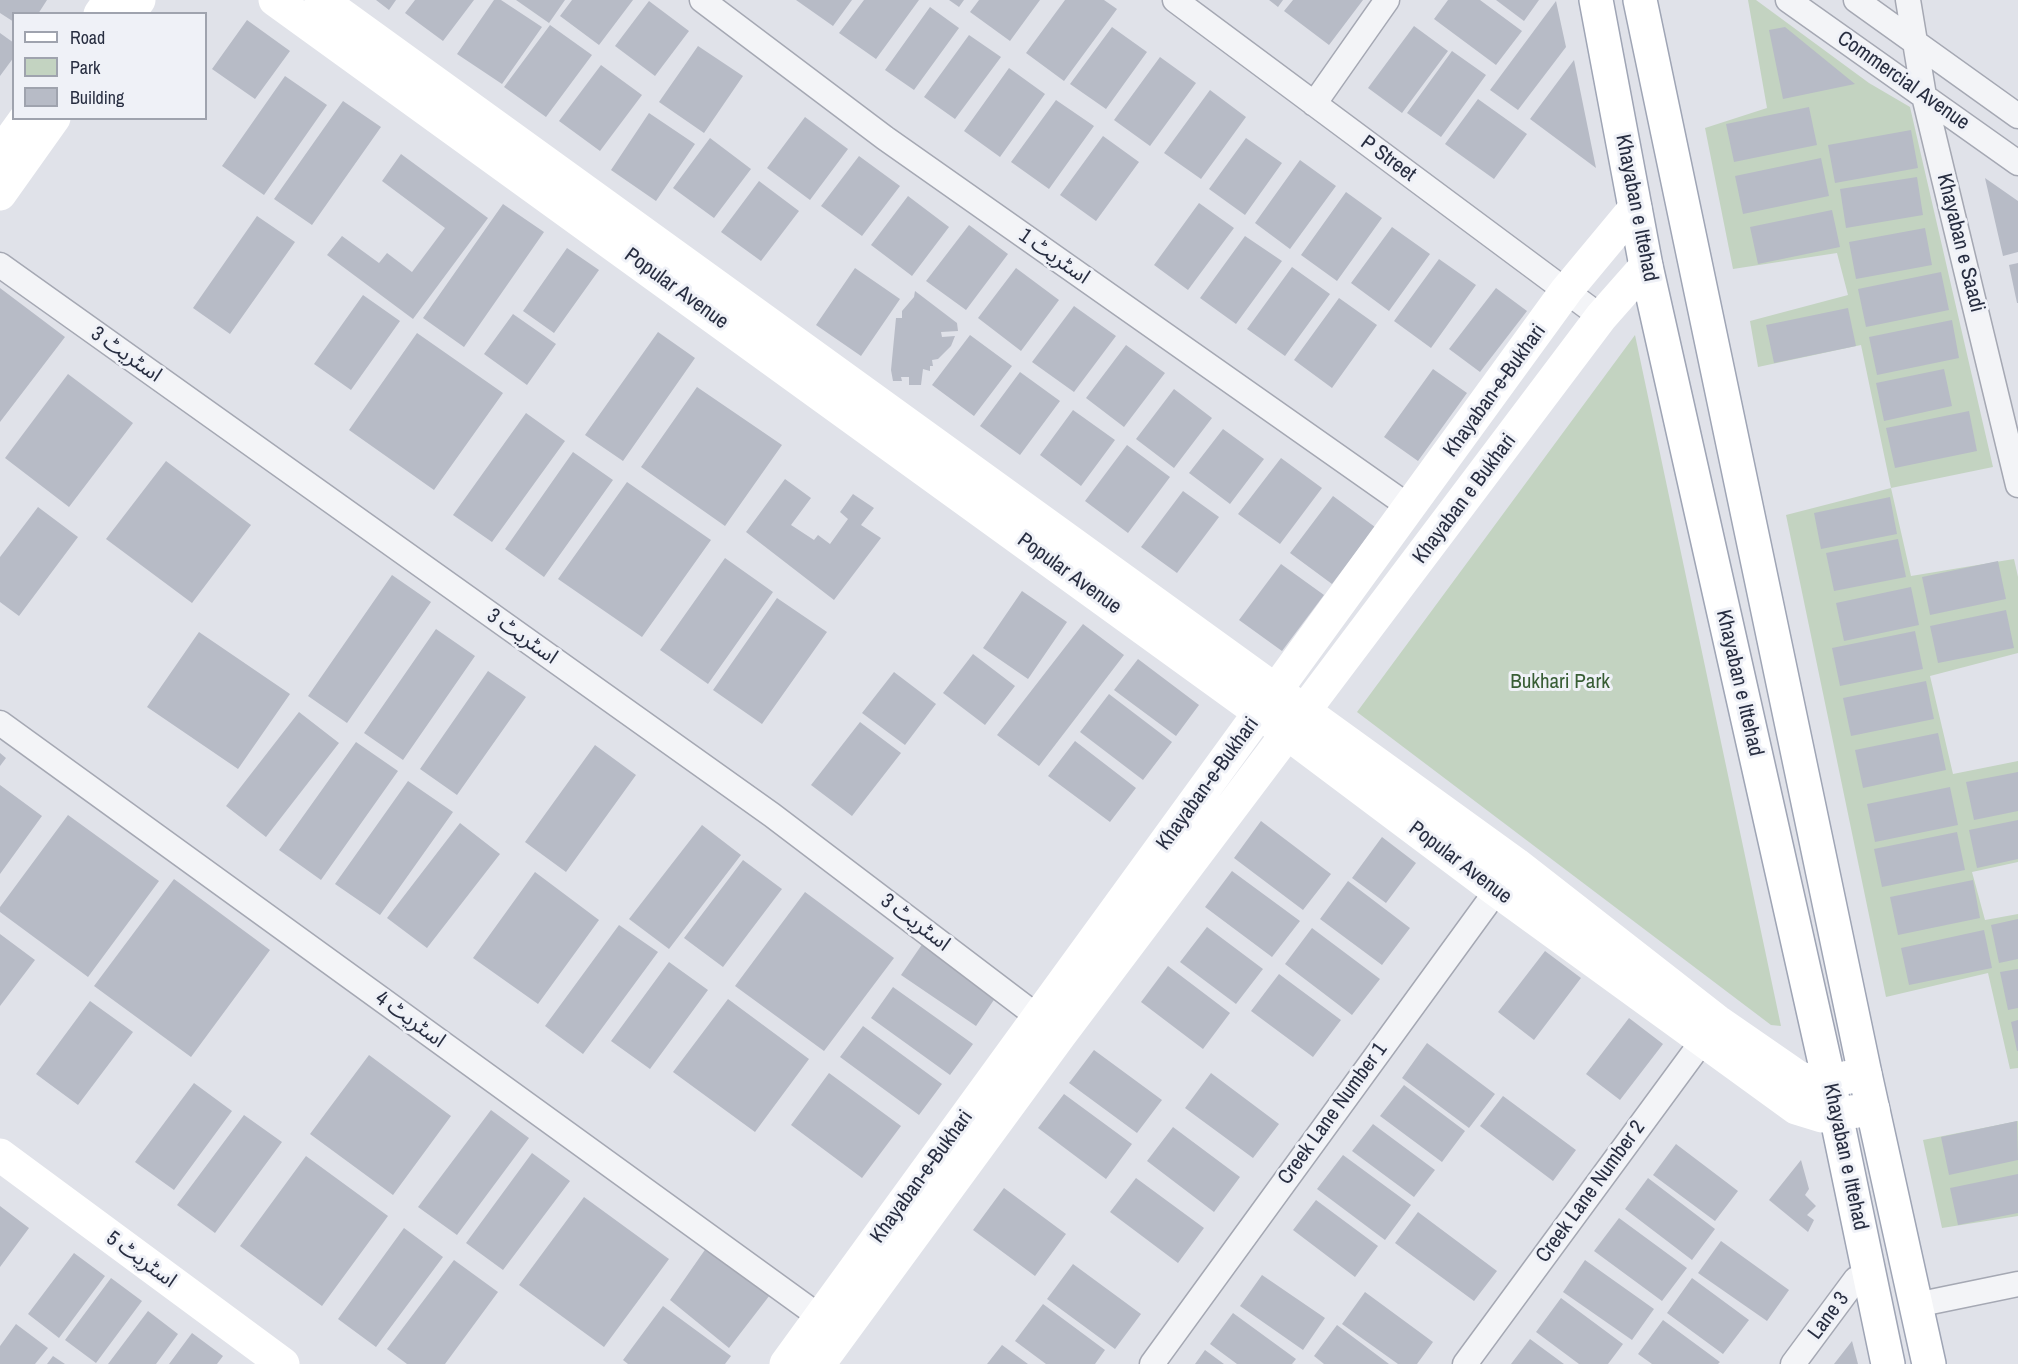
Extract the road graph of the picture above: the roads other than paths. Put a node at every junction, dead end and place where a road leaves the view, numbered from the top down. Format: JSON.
{"nodes":[{"id":1,"x":275,"y":0,"type":"edge"},
{"id":2,"x":321,"y":0,"type":"edge"},
{"id":3,"x":702,"y":0,"type":"edge"},
{"id":4,"x":1175,"y":0,"type":"edge"},
{"id":5,"x":1387,"y":0,"type":"edge"},
{"id":6,"x":1596,"y":0,"type":"edge"},
{"id":7,"x":1640,"y":0,"type":"edge"},
{"id":8,"x":1788,"y":0,"type":"edge"},
{"id":9,"x":1856,"y":0,"type":"edge"},
{"id":10,"x":1908,"y":0,"type":"edge"},
{"id":11,"x":1916,"y":43,"type":"junction"},
{"id":12,"x":1924,"y":96,"type":"junction"},
{"id":13,"x":1314,"y":104,"type":"junction"},
{"id":14,"x":2018,"y":116,"type":"edge"},
{"id":15,"x":25,"y":120,"type":"edge"},
{"id":16,"x":53,"y":120,"type":"edge"},
{"id":17,"x":0,"y":154,"type":"edge"},
{"id":18,"x":2018,"y":163,"type":"edge"},
{"id":19,"x":0,"y":194,"type":"edge"},
{"id":20,"x":1635,"y":208,"type":"junction"},
{"id":21,"x":0,"y":265,"type":"edge"},
{"id":22,"x":1646,"y":266,"type":"junction"},
{"id":23,"x":1566,"y":291,"type":"junction"},
{"id":24,"x":1601,"y":317,"type":"junction"},
{"id":25,"x":2018,"y":485,"type":"edge"},
{"id":26,"x":1411,"y":508,"type":"junction"},
{"id":27,"x":1269,"y":702,"type":"junction"},
{"id":28,"x":0,"y":723,"type":"edge"},
{"id":29,"x":1297,"y":723,"type":"junction"},
{"id":30,"x":1516,"y":864,"type":"junction"},
{"id":31,"x":1496,"y":890,"type":"junction"},
{"id":32,"x":1038,"y":1017,"type":"junction"},
{"id":33,"x":1709,"y":1031,"type":"junction"},
{"id":34,"x":1865,"y":1074,"type":"junction"},
{"id":35,"x":1829,"y":1081,"type":"junction"},
{"id":36,"x":1872,"y":1109,"type":"junction"},
{"id":37,"x":1836,"y":1115,"type":"junction"},
{"id":38,"x":0,"y":1155,"type":"edge"},
{"id":39,"x":1870,"y":1275,"type":"junction"},
{"id":40,"x":2018,"y":1284,"type":"edge"},
{"id":41,"x":1916,"y":1305,"type":"junction"},
{"id":42,"x":820,"y":1317,"type":"junction"},
{"id":43,"x":283,"y":1364,"type":"edge"},
{"id":44,"x":786,"y":1364,"type":"edge"},
{"id":45,"x":819,"y":1364,"type":"edge"},
{"id":46,"x":1152,"y":1364,"type":"edge"},
{"id":47,"x":1465,"y":1364,"type":"edge"},
{"id":48,"x":1793,"y":1364,"type":"edge"},
{"id":49,"x":1888,"y":1364,"type":"edge"},
{"id":50,"x":1929,"y":1364,"type":"edge"}],
"edges":[{"from":1,"to":27,"type":"street","name":"Popular Avenue"},
{"from":2,"to":27,"type":"street","name":"Popular Avenue"},
{"from":3,"to":26,"type":"street","name":"اسٹریٹ 1"},
{"from":4,"to":13,"type":"street","name":"P Street"},
{"from":5,"to":13,"type":"street"},
{"from":6,"to":20,"type":"street","name":"Khayaban e Ittehad"},
{"from":7,"to":34,"type":"street","name":"Khayaban e Ittehad"},
{"from":8,"to":12,"type":"street","name":"Commercial Avenue"},
{"from":9,"to":11,"type":"street","name":"Commercial Avenue"},
{"from":10,"to":11,"type":"street","name":"Khayaban e Saadi"},
{"from":11,"to":12,"type":"street","name":"Khayaban e Saadi"},
{"from":11,"to":14,"type":"street","name":"Commercial Avenue"},
{"from":12,"to":18,"type":"street","name":"Commercial Avenue"},
{"from":12,"to":25,"type":"street","name":"Khayaban e Saadi"},
{"from":13,"to":23,"type":"street","name":"P Street"},
{"from":15,"to":17,"type":"street"},
{"from":16,"to":19,"type":"street"},
{"from":20,"to":22,"type":"street","name":"Khayaban e Ittehad"},
{"from":20,"to":23,"type":"street","name":"Khayaban-e-Bukhari"},
{"from":21,"to":32,"type":"street","name":"اسٹریٹ 3"},
{"from":22,"to":24,"type":"street","name":"Khayaban e Bukhari"},
{"from":22,"to":35,"type":"street","name":"Khayaban e Ittehad"},
{"from":23,"to":24,"type":"street","name":"P Street"},
{"from":23,"to":26,"type":"street","name":"Khayaban-e-Bukhari"},
{"from":24,"to":29,"type":"street","name":"Khayaban e Bukhari"},
{"from":26,"to":27,"type":"street","name":"Khayaban-e-Bukhari"},
{"from":27,"to":29,"type":"street","name":"Popular Avenue"},
{"from":27,"to":32,"type":"street","name":"Khayaban-e-Bukhari"},
{"from":28,"to":42,"type":"street","name":"اسٹریٹ 4"},
{"from":29,"to":30,"type":"street","name":"Popular Avenue"},
{"from":29,"to":31,"type":"street","name":"Popular Avenue"},
{"from":29,"to":45,"type":"street","name":"Khayaban-e-Bukhari"},
{"from":30,"to":31,"type":"street","name":"Creek Lane Number 1"},
{"from":30,"to":33,"type":"street","name":"Popular Avenue"},
{"from":31,"to":33,"type":"street","name":"Popular Avenue"},
{"from":31,"to":46,"type":"street","name":"Creek Lane Number 1"},
{"from":32,"to":42,"type":"street","name":"Khayaban-e-Bukhari"},
{"from":33,"to":35,"type":"street","name":"Popular Avenue"},
{"from":33,"to":37,"type":"street","name":"Popular Avenue"},
{"from":33,"to":47,"type":"street","name":"Creek Lane Number 2"},
{"from":34,"to":35,"type":"street","name":"Popular Avenue"},
{"from":34,"to":36,"type":"street","name":"Khayaban e Ittehad"},
{"from":35,"to":37,"type":"street","name":"Khayaban e Ittehad"},
{"from":36,"to":37,"type":"street","name":"Popular Avenue"},
{"from":36,"to":41,"type":"street","name":"Khayaban e Ittehad"},
{"from":37,"to":39,"type":"street","name":"Khayaban e Ittehad"},
{"from":38,"to":43,"type":"street","name":"اسٹریٹ 5"},
{"from":39,"to":48,"type":"street","name":"Lane 3"},
{"from":39,"to":49,"type":"street","name":"Khayaban e Ittehad"},
{"from":40,"to":41,"type":"street"},
{"from":41,"to":50,"type":"street","name":"Khayaban e Ittehad"},
{"from":42,"to":44,"type":"street","name":"Khayaban-e-Bukhari"}]}
